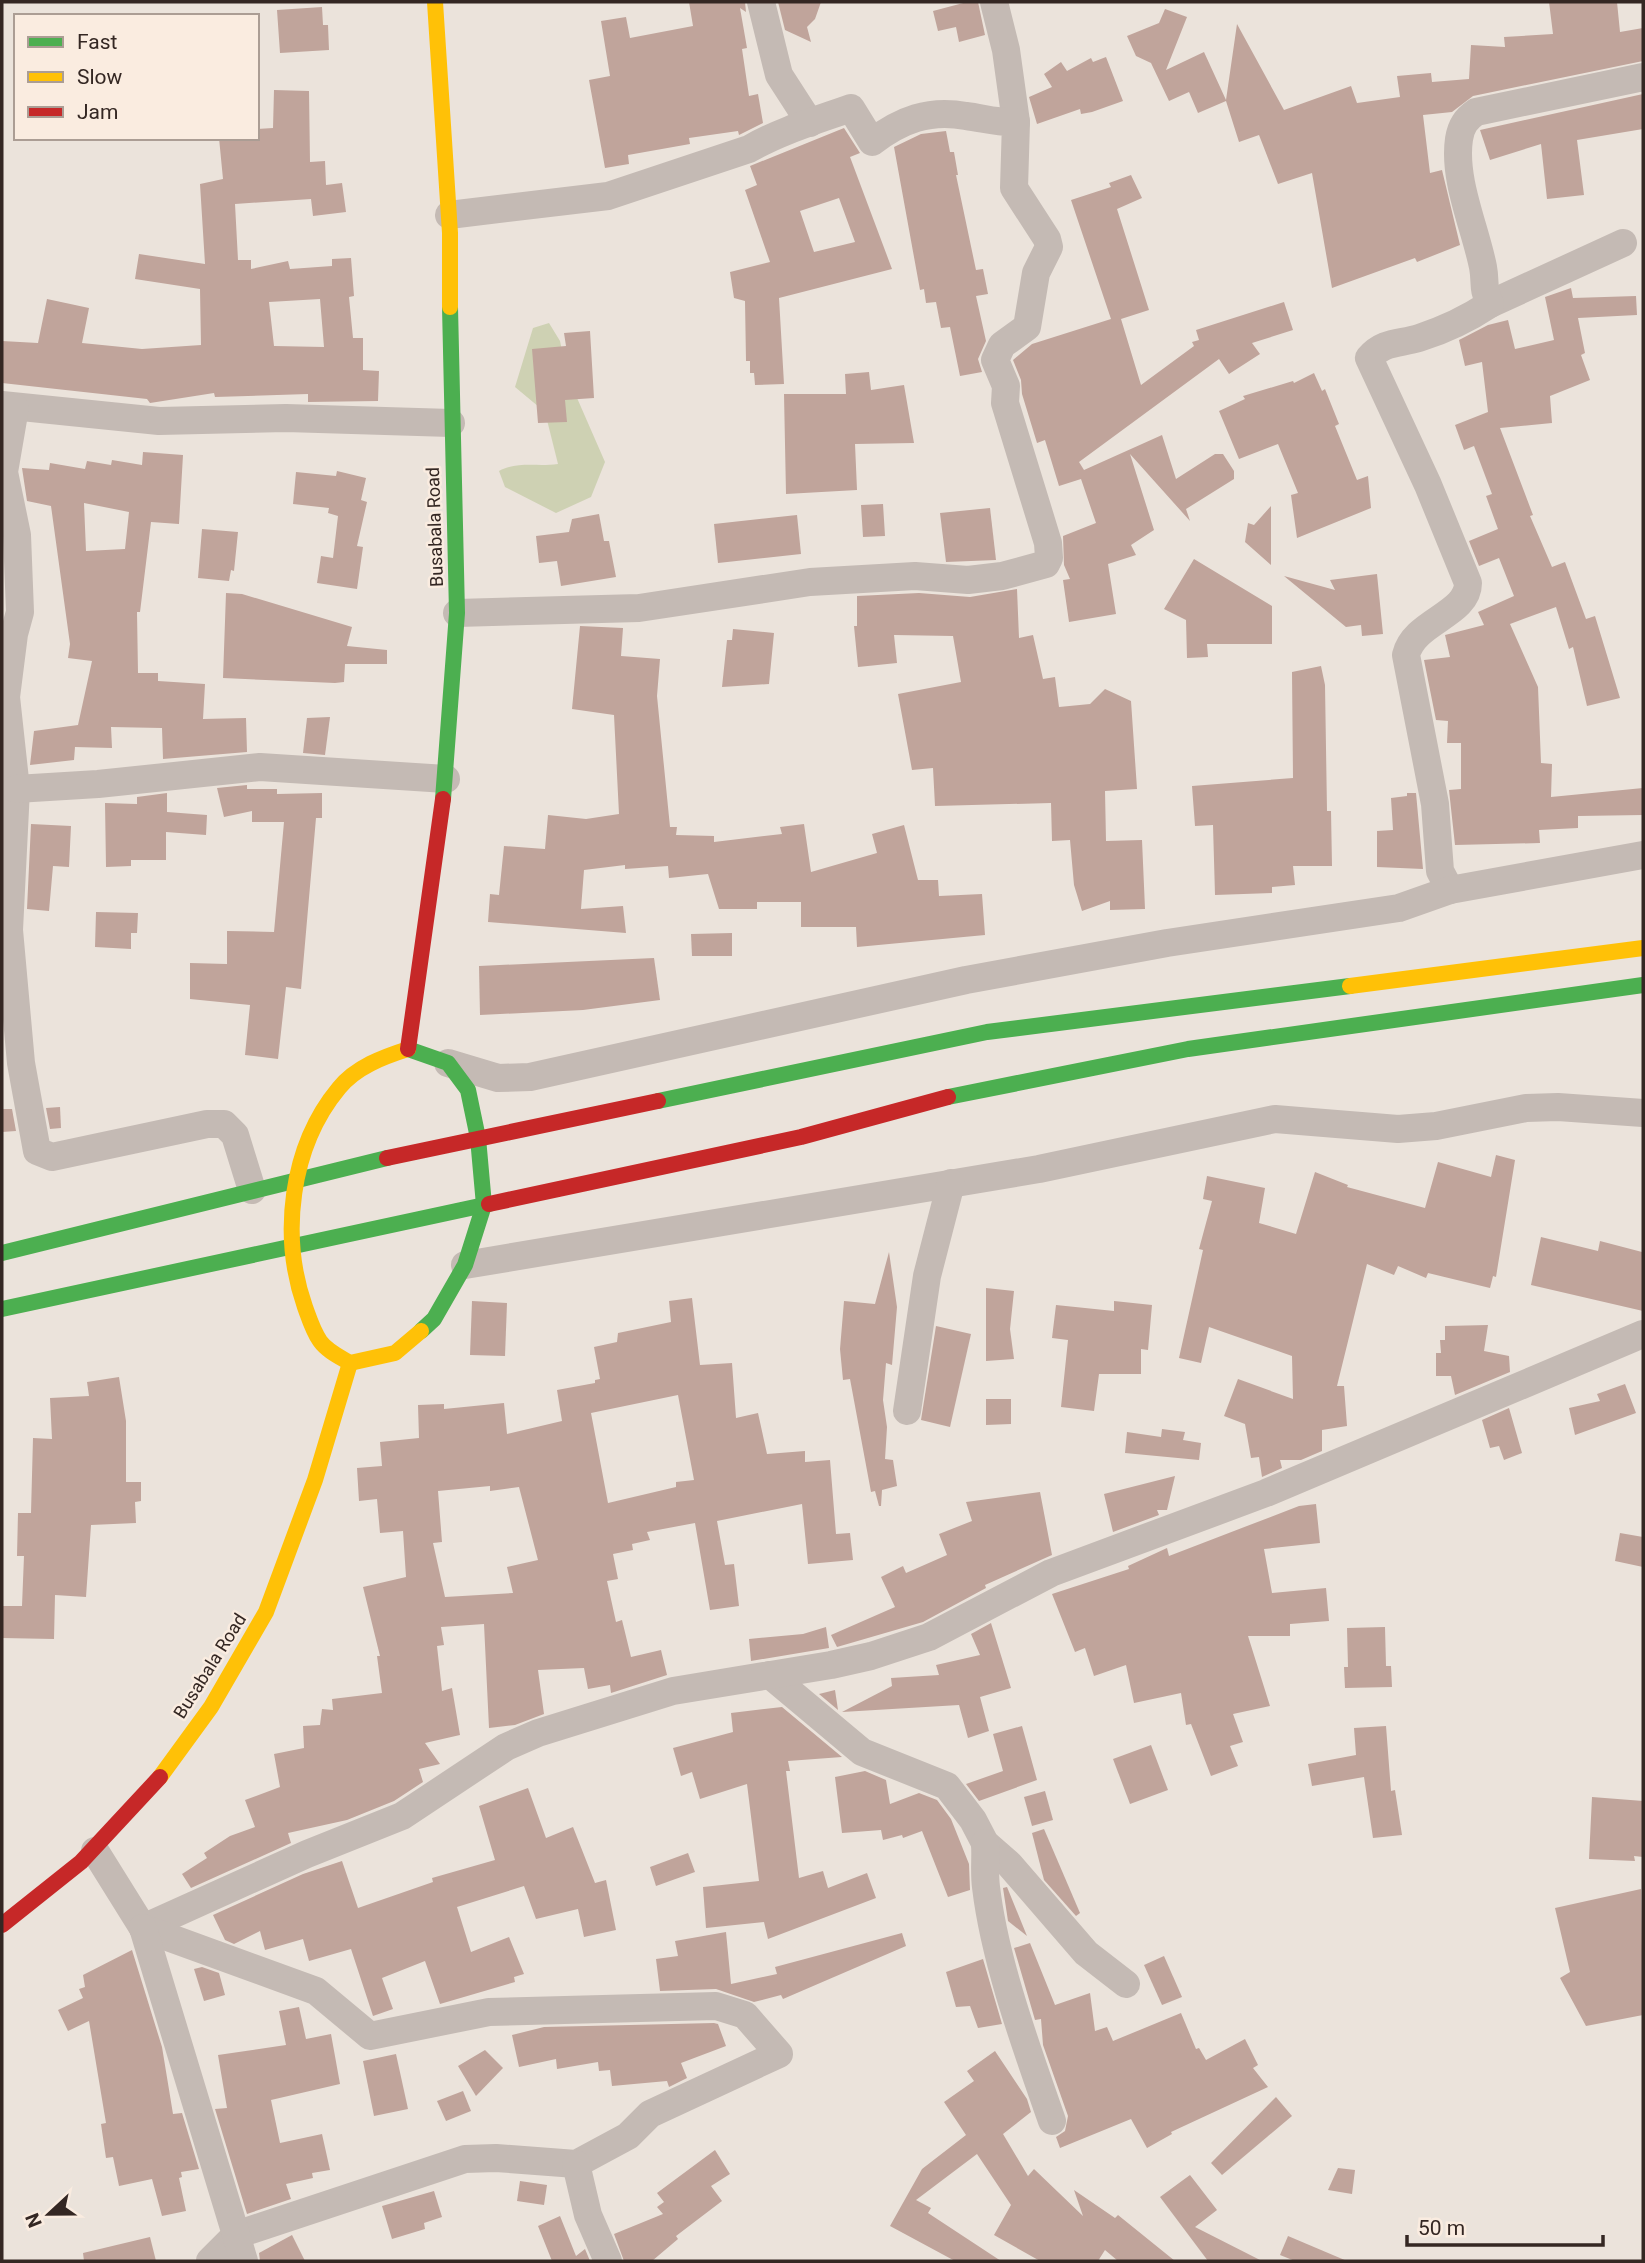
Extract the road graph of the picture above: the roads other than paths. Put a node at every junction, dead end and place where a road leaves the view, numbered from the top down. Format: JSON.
{"nodes":[{"id":1,"x":435,"y":2,"type":"edge"},
{"id":2,"x":761,"y":2,"type":"edge"},
{"id":3,"x":994,"y":2,"type":"edge"},
{"id":4,"x":1643,"y":77,"type":"edge"},
{"id":5,"x":1016,"y":122,"type":"junction"},
{"id":6,"x":810,"y":123,"type":"junction"},
{"id":7,"x":449,"y":215,"type":"junction"},
{"id":8,"x":1623,"y":243,"type":"dead end"},
{"id":9,"x":1490,"y":304,"type":"junction"},
{"id":10,"x":8,"y":407,"type":"edge"},
{"id":11,"x":451,"y":423,"type":"junction"},
{"id":12,"x":457,"y":613,"type":"junction"},
{"id":13,"x":7,"y":656,"type":"edge"},
{"id":14,"x":446,"y":779,"type":"junction"},
{"id":15,"x":16,"y":789,"type":"junction"},
{"id":16,"x":1643,"y":855,"type":"edge"},
{"id":17,"x":7,"y":886,"type":"edge"},
{"id":18,"x":1450,"y":890,"type":"junction"},
{"id":19,"x":1643,"y":948,"type":"edge"},
{"id":20,"x":1643,"y":985,"type":"edge"},
{"id":21,"x":408,"y":1049,"type":"junction"},
{"id":22,"x":11,"y":1063,"type":"edge"},
{"id":23,"x":448,"y":1063,"type":"junction"},
{"id":24,"x":1643,"y":1113,"type":"edge"},
{"id":25,"x":478,"y":1139,"type":"junction"},
{"id":26,"x":297,"y":1178,"type":"junction"},
{"id":27,"x":951,"y":1183,"type":"junction"},
{"id":28,"x":252,"y":1190,"type":"junction"},
{"id":29,"x":484,"y":1205,"type":"junction"},
{"id":30,"x":293,"y":1246,"type":"junction"},
{"id":31,"x":2,"y":1253,"type":"edge"},
{"id":32,"x":465,"y":1265,"type":"junction"},
{"id":33,"x":2,"y":1309,"type":"edge"},
{"id":34,"x":1643,"y":1335,"type":"edge"},
{"id":35,"x":350,"y":1363,"type":"junction"},
{"id":36,"x":907,"y":1411,"type":"dead end"},
{"id":37,"x":770,"y":1675,"type":"junction"},
{"id":38,"x":985,"y":1843,"type":"junction"},
{"id":39,"x":95,"y":1851,"type":"junction"},
{"id":40,"x":2,"y":1924,"type":"edge"},
{"id":41,"x":143,"y":1928,"type":"junction"},
{"id":42,"x":1126,"y":1984,"type":"dead end"},
{"id":43,"x":1052,"y":2122,"type":"dead end"},
{"id":44,"x":576,"y":2164,"type":"junction"},
{"id":45,"x":240,"y":2248,"type":"edge"},
{"id":46,"x":210,"y":2261,"type":"edge"},
{"id":47,"x":608,"y":2261,"type":"edge"}],
"edges":[{"from":1,"to":7,"type":"main road","name":"Busabala Road"},
{"from":2,"to":6,"type":"street"},
{"from":3,"to":5,"type":"street"},
{"from":4,"to":9,"type":"street"},
{"from":5,"to":6,"type":"street"},
{"from":5,"to":12,"type":"street"},
{"from":6,"to":7,"type":"street"},
{"from":7,"to":11,"type":"main road","name":"Busabala Road"},
{"from":8,"to":9,"type":"street"},
{"from":9,"to":18,"type":"street"},
{"from":10,"to":11,"type":"street"},
{"from":10,"to":13,"type":"street"},
{"from":11,"to":12,"type":"main road","name":"Busabala Road"},
{"from":12,"to":14,"type":"main road","name":"Busabala Road"},
{"from":13,"to":15,"type":"street"},
{"from":14,"to":15,"type":"street"},
{"from":14,"to":21,"type":"main road","name":"Busabala Road"},
{"from":15,"to":17,"type":"street"},
{"from":16,"to":18,"type":"street"},
{"from":17,"to":22,"type":"street"},
{"from":18,"to":23,"type":"street"},
{"from":19,"to":25,"type":"main road"},
{"from":20,"to":29,"type":"main road"},
{"from":21,"to":23,"type":"main road"},
{"from":21,"to":26,"type":"main road"},
{"from":22,"to":28,"type":"street"},
{"from":23,"to":25,"type":"main road"},
{"from":24,"to":27,"type":"street"},
{"from":25,"to":26,"type":"main road"},
{"from":25,"to":29,"type":"main road"},
{"from":26,"to":28,"type":"main road"},
{"from":26,"to":30,"type":"main road"},
{"from":27,"to":32,"type":"street"},
{"from":27,"to":36,"type":"street"},
{"from":28,"to":31,"type":"main road"},
{"from":29,"to":30,"type":"main road"},
{"from":29,"to":32,"type":"main road"},
{"from":30,"to":33,"type":"main road"},
{"from":30,"to":35,"type":"main road"},
{"from":32,"to":35,"type":"main road"},
{"from":34,"to":37,"type":"street"},
{"from":35,"to":39,"type":"main road","name":"Busabala Road"},
{"from":37,"to":38,"type":"street"},
{"from":37,"to":41,"type":"street"},
{"from":38,"to":42,"type":"street"},
{"from":38,"to":43,"type":"street"},
{"from":39,"to":40,"type":"main road","name":"Busabala Road"},
{"from":39,"to":41,"type":"street"},
{"from":41,"to":44,"type":"street"},
{"from":41,"to":45,"type":"street"},
{"from":44,"to":45,"type":"street"},
{"from":44,"to":47,"type":"street"},
{"from":45,"to":46,"type":"street"}]}
